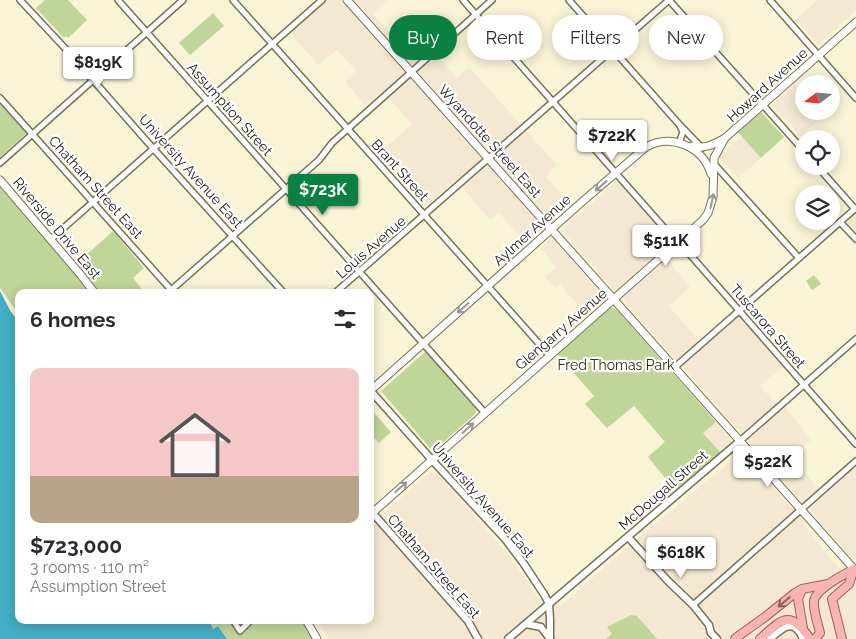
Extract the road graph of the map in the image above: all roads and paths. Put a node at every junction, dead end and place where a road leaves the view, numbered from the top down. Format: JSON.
{"nodes":[{"id":1,"x":20,"y":0,"type":"edge"},
{"id":2,"x":118,"y":0,"type":"edge"},
{"id":3,"x":184,"y":0,"type":"edge"},
{"id":4,"x":233,"y":0,"type":"edge"},
{"id":5,"x":322,"y":0,"type":"edge"},
{"id":6,"x":347,"y":0,"type":"edge"},
{"id":7,"x":463,"y":0,"type":"edge"},
{"id":8,"x":492,"y":0,"type":"edge"},
{"id":9,"x":569,"y":0,"type":"edge"},
{"id":10,"x":669,"y":0,"type":"edge"},
{"id":11,"x":770,"y":0,"type":"edge"},
{"id":12,"x":476,"y":14,"type":"junction"},
{"id":13,"x":582,"y":15,"type":"edge"},
{"id":14,"x":856,"y":22,"type":"edge"},
{"id":15,"x":639,"y":26,"type":"edge"},
{"id":16,"x":147,"y":33,"type":"junction"},
{"id":17,"x":272,"y":44,"type":"junction"},
{"id":18,"x":818,"y":56,"type":"junction"},
{"id":19,"x":601,"y":60,"type":"edge"},
{"id":20,"x":623,"y":60,"type":"edge"},
{"id":21,"x":411,"y":72,"type":"junction"},
{"id":22,"x":93,"y":80,"type":"junction"},
{"id":23,"x":0,"y":98,"type":"edge"},
{"id":24,"x":856,"y":98,"type":"edge"},
{"id":25,"x":208,"y":101,"type":"junction"},
{"id":26,"x":553,"y":102,"type":"junction"},
{"id":27,"x":763,"y":105,"type":"junction"},
{"id":28,"x":678,"y":123,"type":"junction"},
{"id":29,"x":348,"y":129,"type":"junction"},
{"id":30,"x":32,"y":134,"type":"junction"},
{"id":31,"x":725,"y":138,"type":"junction"},
{"id":32,"x":795,"y":141,"type":"edge"},
{"id":33,"x":683,"y":144,"type":"junction"},
{"id":34,"x":703,"y":148,"type":"junction"},
{"id":35,"x":154,"y":149,"type":"junction"},
{"id":36,"x":489,"y":158,"type":"junction"},
{"id":37,"x":0,"y":163,"type":"edge"},
{"id":38,"x":713,"y":163,"type":"junction"},
{"id":39,"x":616,"y":173,"type":"junction"},
{"id":40,"x":825,"y":175,"type":"edge"},
{"id":41,"x":713,"y":179,"type":"junction"},
{"id":42,"x":0,"y":180,"type":"edge"},
{"id":43,"x":286,"y":189,"type":"junction"},
{"id":44,"x":93,"y":202,"type":"junction"},
{"id":45,"x":855,"y":208,"type":"edge"},
{"id":46,"x":424,"y":215,"type":"junction"},
{"id":47,"x":840,"y":222,"type":"joint"},
{"id":48,"x":552,"y":229,"type":"junction"},
{"id":49,"x":831,"y":230,"type":"edge"},
{"id":50,"x":232,"y":236,"type":"junction"},
{"id":51,"x":856,"y":239,"type":"edge"},
{"id":52,"x":51,"y":240,"type":"junction"},
{"id":53,"x":679,"y":242,"type":"junction"},
{"id":54,"x":799,"y":258,"type":"junction"},
{"id":55,"x":359,"y":272,"type":"junction"},
{"id":56,"x":488,"y":286,"type":"junction"},
{"id":57,"x":92,"y":289,"type":"edge"},
{"id":58,"x":168,"y":289,"type":"edge"},
{"id":59,"x":174,"y":289,"type":"edge"},
{"id":60,"x":280,"y":289,"type":"edge"},
{"id":61,"x":339,"y":289,"type":"edge"},
{"id":62,"x":614,"y":299,"type":"junction"},
{"id":63,"x":739,"y":311,"type":"junction"},
{"id":64,"x":856,"y":338,"type":"edge"},
{"id":65,"x":423,"y":344,"type":"junction"},
{"id":66,"x":550,"y":356,"type":"junction"},
{"id":67,"x":675,"y":367,"type":"junction"},
{"id":68,"x":804,"y":384,"type":"junction"},
{"id":69,"x":374,"y":387,"type":"edge"},
{"id":70,"x":374,"y":395,"type":"edge"},
{"id":71,"x":485,"y":413,"type":"junction"},
{"id":72,"x":741,"y":440,"type":"junction"},
{"id":73,"x":856,"y":444,"type":"edge"},
{"id":74,"x":432,"y":460,"type":"junction"},
{"id":75,"x":856,"y":461,"type":"edge"},
{"id":76,"x":802,"y":509,"type":"junction"},
{"id":77,"x":374,"y":510,"type":"edge"},
{"id":78,"x":374,"y":516,"type":"edge"},
{"id":79,"x":628,"y":537,"type":"junction"},
{"id":80,"x":855,"y":569,"type":"edge"},
{"id":81,"x":828,"y":584,"type":"junction"},
{"id":82,"x":802,"y":589,"type":"junction"},
{"id":83,"x":549,"y":604,"type":"junction"},
{"id":84,"x":692,"y":605,"type":"junction"},
{"id":85,"x":236,"y":624,"type":"edge"},
{"id":86,"x":247,"y":624,"type":"edge"},
{"id":87,"x":309,"y":624,"type":"edge"},
{"id":88,"x":526,"y":624,"type":"junction"},
{"id":89,"x":803,"y":628,"type":"junction"},
{"id":90,"x":709,"y":636,"type":"edge"},
{"id":91,"x":318,"y":639,"type":"edge"},
{"id":92,"x":478,"y":639,"type":"edge"},
{"id":93,"x":508,"y":639,"type":"edge"},
{"id":94,"x":550,"y":639,"type":"edge"},
{"id":95,"x":718,"y":639,"type":"edge"},
{"id":96,"x":735,"y":639,"type":"edge"},
{"id":97,"x":760,"y":639,"type":"edge"},
{"id":98,"x":770,"y":639,"type":"edge"},
{"id":99,"x":803,"y":639,"type":"edge"},
{"id":100,"x":810,"y":639,"type":"edge"},
{"id":101,"x":815,"y":639,"type":"edge"},
{"id":102,"x":842,"y":639,"type":"edge"}],
"edges":[{"from":1,"to":22,"type":"street","name":"University Avenue East"},
{"from":2,"to":16,"type":"street","name":"Assumption Street"},
{"from":3,"to":16,"type":"street"},
{"from":4,"to":17,"type":"street","name":"Brant Street"},
{"from":5,"to":17,"type":"street"},
{"from":6,"to":21,"type":"main road","name":"Wyandotte Street East"},
{"from":7,"to":12,"type":"street","name":"Tuscarora Street"},
{"from":8,"to":12,"type":"street"},
{"from":9,"to":13,"type":"street"},
{"from":10,"to":15,"type":"street","name":"Louis Avenue"},
{"from":10,"to":27,"type":"street"},
{"from":11,"to":18,"type":"street"},
{"from":12,"to":21,"type":"street"},
{"from":12,"to":26,"type":"street","name":"Tuscarora Street"},
{"from":14,"to":18,"type":"main road","name":"Howard Avenue"},
{"from":16,"to":22,"type":"street"},
{"from":16,"to":25,"type":"street","name":"Assumption Street"},
{"from":17,"to":25,"type":"street"},
{"from":17,"to":29,"type":"street","name":"Brant Street"},
{"from":18,"to":24,"type":"street"},
{"from":18,"to":27,"type":"main road","name":"Howard Avenue"},
{"from":19,"to":26,"type":"street","name":"Louis Avenue"},
{"from":20,"to":28,"type":"street"},
{"from":21,"to":29,"type":"street"},
{"from":21,"to":36,"type":"main road","name":"Wyandotte Street East"},
{"from":22,"to":30,"type":"street"},
{"from":22,"to":35,"type":"street","name":"University Avenue East"},
{"from":23,"to":30,"type":"street","name":"Chatham Street East"},
{"from":25,"to":35,"type":"street"},
{"from":25,"to":43,"type":"street","name":"Assumption Street"},
{"from":26,"to":36,"type":"street","name":"Louis Avenue"},
{"from":26,"to":39,"type":"street","name":"Tuscarora Street"},
{"from":27,"to":31,"type":"main road","name":"Howard Avenue"},
{"from":27,"to":32,"type":"street"},
{"from":28,"to":33,"type":"street"},
{"from":28,"to":34,"type":"street"},
{"from":29,"to":43,"type":"street"},
{"from":29,"to":46,"type":"street","name":"Brant Street"},
{"from":30,"to":37,"type":"street"},
{"from":30,"to":44,"type":"street","name":"Chatham Street East"},
{"from":31,"to":34,"type":"main road","name":"Howard Avenue"},
{"from":31,"to":38,"type":"main road","name":"Glengarry Avenue"},
{"from":33,"to":34,"type":"main road"},
{"from":33,"to":39,"type":"main road","name":"Aylmer Avenue"},
{"from":33,"to":41,"type":"main road"},
{"from":35,"to":44,"type":"street"},
{"from":35,"to":50,"type":"street","name":"University Avenue East"},
{"from":36,"to":46,"type":"street","name":"Louis Avenue"},
{"from":36,"to":48,"type":"main road","name":"Wyandotte Street East"},
{"from":38,"to":41,"type":"main road","name":"Glengarry Avenue"},
{"from":38,"to":54,"type":"street"},
{"from":39,"to":48,"type":"main road","name":"Aylmer Avenue","one_way":true},
{"from":39,"to":53,"type":"street","name":"Tuscarora Street"},
{"from":40,"to":45,"type":"street"},
{"from":53,"to":41,"type":"main road","name":"Glengarry Avenue","one_way":true},
{"from":42,"to":52,"type":"main road","name":"Riverside Drive East"},
{"from":43,"to":50,"type":"street"},
{"from":43,"to":55,"type":"street","name":"Assumption Street"},
{"from":44,"to":52,"type":"street"},
{"from":44,"to":58,"type":"street","name":"Chatham Street East"},
{"from":45,"to":47,"type":"street"},
{"from":46,"to":55,"type":"street","name":"Louis Avenue"},
{"from":46,"to":56,"type":"street","name":"Brant Street"},
{"from":47,"to":51,"type":"street"},
{"from":48,"to":56,"type":"main road","name":"Aylmer Avenue"},
{"from":48,"to":62,"type":"main road","name":"Wyandotte Street East"},
{"from":49,"to":54,"type":"street"},
{"from":50,"to":59,"type":"street"},
{"from":50,"to":60,"type":"street","name":"University Avenue East"},
{"from":52,"to":57,"type":"main road","name":"Riverside Drive East"},
{"from":53,"to":62,"type":"main road","name":"Glengarry Avenue"},
{"from":53,"to":63,"type":"street","name":"Tuscarora Street"},
{"from":54,"to":63,"type":"street"},
{"from":55,"to":61,"type":"street","name":"Louis Avenue"},
{"from":55,"to":65,"type":"street","name":"Assumption Street"},
{"from":56,"to":65,"type":"main road","name":"Aylmer Avenue","one_way":true},
{"from":56,"to":66,"type":"street","name":"Brant Street"},
{"from":62,"to":66,"type":"main road","name":"Glengarry Avenue"},
{"from":62,"to":67,"type":"main road","name":"Wyandotte Street East"},
{"from":63,"to":67,"type":"street"},
{"from":63,"to":68,"type":"street","name":"Tuscarora Street"},
{"from":64,"to":68,"type":"street","name":"McDougall Street"},
{"from":65,"to":69,"type":"main road","name":"Aylmer Avenue"},
{"from":65,"to":71,"type":"street","name":"Assumption Street"},
{"from":66,"to":71,"type":"main road","name":"Glengarry Avenue"},
{"from":67,"to":72,"type":"main road","name":"Wyandotte Street East"},
{"from":68,"to":72,"type":"street","name":"McDougall Street"},
{"from":68,"to":73,"type":"street","name":"Tuscarora Street"},
{"from":70,"to":74,"type":"street","name":"University Avenue East"},
{"from":74,"to":71,"type":"main road","name":"Glengarry Avenue","one_way":true},
{"from":72,"to":76,"type":"main road","name":"Wyandotte Street East"},
{"from":72,"to":79,"type":"street","name":"McDougall Street"},
{"from":77,"to":74,"type":"main road","name":"Glengarry Avenue","one_way":true},
{"from":74,"to":83,"type":"street","name":"University Avenue East"},
{"from":75,"to":76,"type":"street"},
{"from":76,"to":80,"type":"main road","name":"Wyandotte Street East"},
{"from":76,"to":84,"type":"street"},
{"from":78,"to":92,"type":"street","name":"Chatham Street East"},
{"from":79,"to":83,"type":"street","name":"McDougall Street"},
{"from":79,"to":84,"type":"street"},
{"from":80,"to":81,"type":"main road"},
{"from":80,"to":102,"type":"main road"},
{"from":81,"to":82,"type":"main road"},
{"from":81,"to":101,"type":"main road"},
{"from":82,"to":89,"type":"main road"},
{"from":82,"to":96,"type":"main road","one_way":true},
{"from":83,"to":88,"type":"street","name":"McDougall Street"},
{"from":83,"to":94,"type":"street","name":"University Avenue East"},
{"from":84,"to":90,"type":"street"},
{"from":85,"to":86,"type":"street"},
{"from":87,"to":91,"type":"main road"},
{"from":88,"to":93,"type":"street","name":"McDougall Street"},
{"from":88,"to":94,"type":"street"},
{"from":89,"to":97,"type":"main road"},
{"from":89,"to":100,"type":"main road"},
{"from":90,"to":95,"type":"street"},
{"from":98,"to":99,"type":"street"}]}
